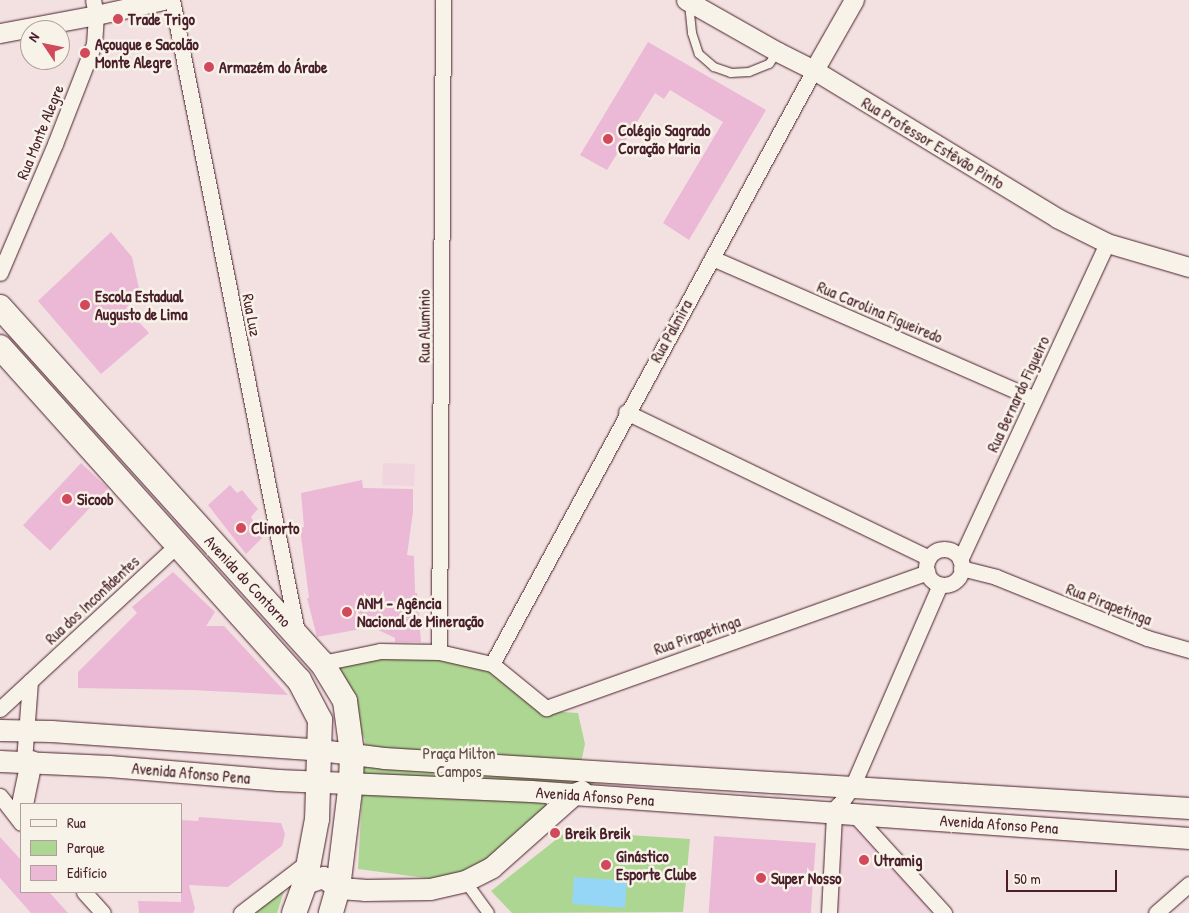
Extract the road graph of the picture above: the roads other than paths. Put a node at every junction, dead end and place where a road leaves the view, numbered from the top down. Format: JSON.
{"nodes":[{"id":1,"x":163,"y":0,"type":"edge"},
{"id":2,"x":172,"y":0,"type":"edge"},
{"id":3,"x":444,"y":0,"type":"edge"},
{"id":4,"x":854,"y":0,"type":"edge"},
{"id":5,"x":687,"y":1,"type":"edge"},
{"id":6,"x":94,"y":8,"type":"edge"},
{"id":7,"x":0,"y":33,"type":"edge"},
{"id":8,"x":778,"y":52,"type":"junction"},
{"id":9,"x":814,"y":70,"type":"junction"},
{"id":10,"x":1107,"y":243,"type":"junction"},
{"id":11,"x":712,"y":258,"type":"junction"},
{"id":12,"x":1189,"y":267,"type":"edge"},
{"id":13,"x":0,"y":273,"type":"edge"},
{"id":14,"x":0,"y":307,"type":"edge"},
{"id":15,"x":0,"y":348,"type":"edge"},
{"id":16,"x":1035,"y":399,"type":"junction"},
{"id":17,"x":626,"y":412,"type":"junction"},
{"id":18,"x":177,"y":544,"type":"junction"},
{"id":19,"x":961,"y":564,"type":"junction"},
{"id":20,"x":928,"y":565,"type":"junction"},
{"id":21,"x":940,"y":585,"type":"junction"},
{"id":22,"x":298,"y":636,"type":"junction"},
{"id":23,"x":1189,"y":650,"type":"edge"},
{"id":24,"x":439,"y":652,"type":"junction"},
{"id":25,"x":322,"y":663,"type":"junction"},
{"id":26,"x":492,"y":664,"type":"junction"},
{"id":27,"x":30,"y":681,"type":"junction"},
{"id":28,"x":0,"y":709,"type":"edge"},
{"id":29,"x":0,"y":730,"type":"edge"},
{"id":30,"x":26,"y":731,"type":"junction"},
{"id":31,"x":320,"y":750,"type":"junction"},
{"id":32,"x":352,"y":753,"type":"junction"},
{"id":33,"x":0,"y":761,"type":"edge"},
{"id":34,"x":28,"y":761,"type":"junction"},
{"id":35,"x":623,"y":774,"type":"junction"},
{"id":36,"x":319,"y":782,"type":"junction"},
{"id":37,"x":351,"y":782,"type":"junction"},
{"id":38,"x":852,"y":787,"type":"junction"},
{"id":39,"x":574,"y":794,"type":"junction"},
{"id":40,"x":0,"y":796,"type":"edge"},
{"id":41,"x":22,"y":803,"type":"edge"},
{"id":42,"x":1189,"y":808,"type":"edge"},
{"id":43,"x":20,"y":813,"type":"edge"},
{"id":44,"x":839,"y":814,"type":"junction"},
{"id":45,"x":1189,"y":838,"type":"edge"},
{"id":46,"x":307,"y":872,"type":"junction"},
{"id":47,"x":465,"y":881,"type":"junction"},
{"id":48,"x":1189,"y":884,"type":"edge"},
{"id":49,"x":338,"y":888,"type":"junction"},
{"id":50,"x":85,"y":893,"type":"edge"},
{"id":51,"x":103,"y":913,"type":"edge"},
{"id":52,"x":241,"y":913,"type":"edge"},
{"id":53,"x":294,"y":913,"type":"edge"},
{"id":54,"x":331,"y":913,"type":"edge"},
{"id":55,"x":488,"y":913,"type":"edge"},
{"id":56,"x":829,"y":913,"type":"edge"},
{"id":57,"x":944,"y":913,"type":"edge"},
{"id":58,"x":1156,"y":913,"type":"edge"}],
"edges":[{"from":1,"to":6,"type":"street"},
{"from":2,"to":22,"type":"street","name":"Rua Luz"},
{"from":3,"to":24,"type":"street","name":"Rua Alumínio"},
{"from":4,"to":9,"type":"street","name":"Rua Palmira"},
{"from":5,"to":8,"type":"street","name":"Rua Professor Estêvão Pinto"},
{"from":5,"to":8,"type":"lane"},
{"from":6,"to":7,"type":"street"},
{"from":6,"to":13,"type":"street","name":"Rua Monte Alegre"},
{"from":8,"to":9,"type":"street","name":"Rua Professor Estêvão Pinto"},
{"from":9,"to":10,"type":"street","name":"Rua Professor Estêvão Pinto"},
{"from":9,"to":11,"type":"street","name":"Rua Palmira"},
{"from":10,"to":12,"type":"street","name":"Rua Professor Estêvão Pinto"},
{"from":10,"to":16,"type":"street","name":"Rua Bernardo Figueiro"},
{"from":11,"to":16,"type":"street","name":"Rua Carolina Figueiredo"},
{"from":11,"to":17,"type":"street","name":"Rua Palmira"},
{"from":14,"to":22,"type":"main road","name":"Avenida do Contorno"},
{"from":15,"to":18,"type":"main road","name":"Avenida do Contorno"},
{"from":16,"to":19,"type":"street","name":"Rua Bernardo Figueiro"},
{"from":17,"to":20,"type":"street"},
{"from":17,"to":26,"type":"street","name":"Rua Palmira"},
{"from":18,"to":27,"type":"street","name":"Rua dos Inconfidentes"},
{"from":18,"to":31,"type":"main road","name":"Avenida do Contorno"},
{"from":19,"to":20,"type":"street"},
{"from":19,"to":21,"type":"street"},
{"from":19,"to":23,"type":"street","name":"Rua Pirapetinga"},
{"from":20,"to":21,"type":"street"},
{"from":20,"to":26,"type":"street","name":"Rua Pirapetinga"},
{"from":21,"to":38,"type":"street"},
{"from":22,"to":25,"type":"main road","name":"Avenida do Contorno"},
{"from":24,"to":25,"type":"street"},
{"from":24,"to":26,"type":"street"},
{"from":25,"to":32,"type":"main road","name":"Avenida do Contorno"},
{"from":27,"to":28,"type":"street","name":"Rua dos Inconfidentes"},
{"from":27,"to":30,"type":"street"},
{"from":29,"to":30,"type":"main road","name":"Avenida Afonso Pena"},
{"from":30,"to":31,"type":"main road","name":"Avenida Afonso Pena"},
{"from":30,"to":34,"type":"street"},
{"from":31,"to":32,"type":"main road","name":"Avenida Afonso Pena"},
{"from":31,"to":36,"type":"main road","name":"Avenida do Contorno"},
{"from":32,"to":35,"type":"main road","name":"Avenida Afonso Pena"},
{"from":32,"to":37,"type":"main road","name":"Avenida do Contorno"},
{"from":33,"to":34,"type":"main road","name":"Avenida Afonso Pena"},
{"from":34,"to":36,"type":"main road","name":"Avenida Afonso Pena"},
{"from":34,"to":41,"type":"main road"},
{"from":35,"to":38,"type":"main road","name":"Avenida Afonso Pena"},
{"from":35,"to":39,"type":"main road"},
{"from":36,"to":37,"type":"main road","name":"Avenida Afonso Pena"},
{"from":36,"to":46,"type":"main road","name":"Avenida do Contorno"},
{"from":37,"to":39,"type":"main road","name":"Avenida Afonso Pena"},
{"from":37,"to":49,"type":"main road","name":"Avenida do Contorno"},
{"from":38,"to":42,"type":"main road","name":"Avenida Afonso Pena"},
{"from":38,"to":44,"type":"street"},
{"from":39,"to":44,"type":"main road","name":"Avenida Afonso Pena"},
{"from":39,"to":47,"type":"main road"},
{"from":40,"to":43,"type":"street"},
{"from":44,"to":45,"type":"main road","name":"Avenida Afonso Pena"},
{"from":44,"to":56,"type":"street"},
{"from":44,"to":57,"type":"street"},
{"from":46,"to":49,"type":"main road"},
{"from":46,"to":52,"type":"street"},
{"from":46,"to":53,"type":"main road","name":"Avenida do Contorno"},
{"from":47,"to":49,"type":"main road"},
{"from":47,"to":55,"type":"street"},
{"from":48,"to":58,"type":"street"},
{"from":49,"to":54,"type":"main road","name":"Avenida do Contorno"},
{"from":50,"to":51,"type":"street"}]}
